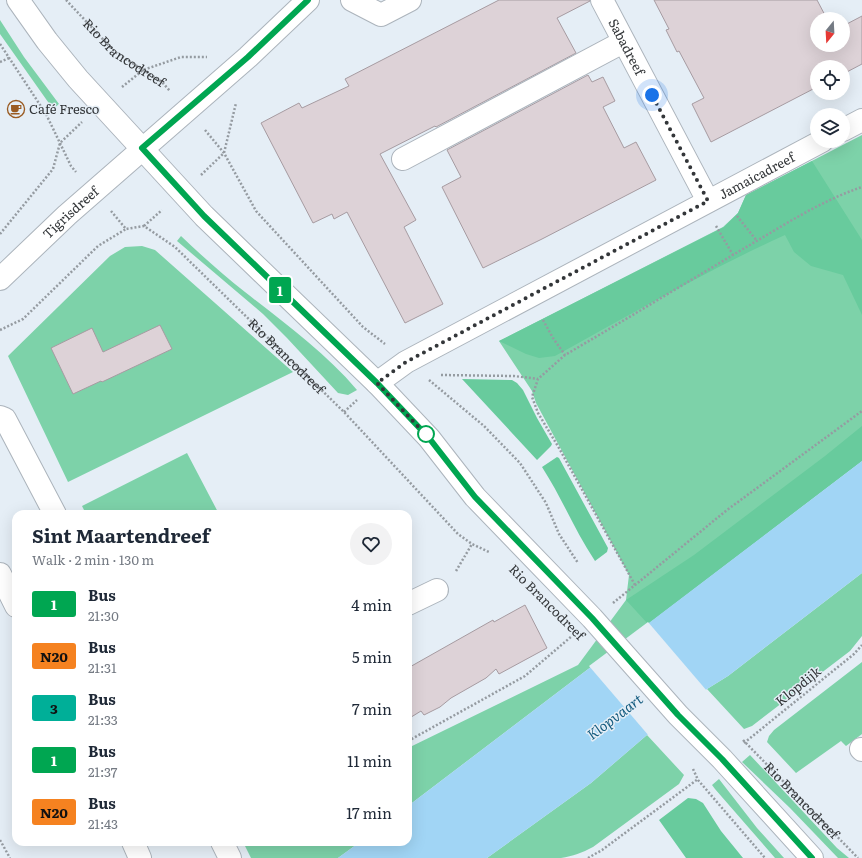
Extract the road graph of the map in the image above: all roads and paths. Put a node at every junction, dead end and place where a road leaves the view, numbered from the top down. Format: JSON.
{"nodes":[{"id":1,"x":18,"y":0,"type":"edge"},
{"id":2,"x":66,"y":0,"type":"edge"},
{"id":3,"x":308,"y":0,"type":"edge"},
{"id":4,"x":352,"y":0,"type":"edge"},
{"id":5,"x":410,"y":0,"type":"edge"},
{"id":6,"x":602,"y":0,"type":"edge"},
{"id":7,"x":623,"y":42,"type":"junction"},
{"id":8,"x":0,"y":44,"type":"edge"},
{"id":9,"x":9,"y":58,"type":"junction"},
{"id":10,"x":0,"y":62,"type":"edge"},
{"id":11,"x":237,"y":101,"type":"dead end"},
{"id":12,"x":187,"y":109,"type":"junction"},
{"id":13,"x":862,"y":120,"type":"edge"},
{"id":14,"x":850,"y":126,"type":"edge"},
{"id":15,"x":810,"y":147,"type":"edge"},
{"id":16,"x":142,"y":148,"type":"junction"},
{"id":17,"x":224,"y":153,"type":"junction"},
{"id":18,"x":403,"y":159,"type":"dead end"},
{"id":19,"x":862,"y":187,"type":"edge"},
{"id":20,"x":94,"y":191,"type":"junction"},
{"id":21,"x":182,"y":192,"type":"junction"},
{"id":22,"x":705,"y":202,"type":"junction"},
{"id":23,"x":144,"y":226,"type":"junction"},
{"id":24,"x":126,"y":229,"type":"junction"},
{"id":25,"x":733,"y":255,"type":"junction"},
{"id":26,"x":0,"y":279,"type":"edge"},
{"id":27,"x":530,"y":296,"type":"junction"},
{"id":28,"x":0,"y":330,"type":"edge"},
{"id":29,"x":565,"y":355,"type":"junction"},
{"id":30,"x":406,"y":362,"type":"junction"},
{"id":31,"x":424,"y":375,"type":"junction"},
{"id":32,"x":538,"y":379,"type":"junction"},
{"id":33,"x":377,"y":383,"type":"junction"},
{"id":34,"x":862,"y":411,"type":"edge"},
{"id":35,"x":0,"y":417,"type":"edge"},
{"id":36,"x":53,"y":510,"type":"edge"},
{"id":37,"x":472,"y":544,"type":"junction"},
{"id":38,"x":492,"y":554,"type":"dead end"},
{"id":39,"x":580,"y":565,"type":"dead end"},
{"id":40,"x":0,"y":574,"type":"edge"},
{"id":41,"x":634,"y":585,"type":"junction"},
{"id":42,"x":437,"y":590,"type":"joint"},
{"id":43,"x":12,"y":598,"type":"edge"},
{"id":44,"x":412,"y":602,"type":"edge"},
{"id":45,"x":592,"y":618,"type":"junction"},
{"id":46,"x":862,"y":646,"type":"edge"},
{"id":47,"x":412,"y":739,"type":"edge"},
{"id":48,"x":746,"y":742,"type":"joint"},
{"id":49,"x":0,"y":840,"type":"edge"},
{"id":50,"x":135,"y":846,"type":"edge"},
{"id":51,"x":224,"y":846,"type":"edge"},
{"id":52,"x":10,"y":858,"type":"edge"},
{"id":53,"x":140,"y":858,"type":"edge"},
{"id":54,"x":230,"y":858,"type":"edge"},
{"id":55,"x":588,"y":858,"type":"edge"},
{"id":56,"x":765,"y":858,"type":"edge"},
{"id":57,"x":812,"y":858,"type":"edge"},
{"id":58,"x":858,"y":858,"type":"edge"}],
"edges":[{"from":1,"to":16,"type":"street","name":"Rio Brancodreef"},
{"from":2,"to":12,"type":"path","name":"Rio Brancodreef"},
{"from":3,"to":12,"type":"street","name":"Tigrisdreef"},
{"from":4,"to":5,"type":"street"},
{"from":6,"to":7,"type":"street","name":"Sabadreef"},
{"from":7,"to":18,"type":"street"},
{"from":7,"to":22,"type":"street","name":"Sabadreef"},
{"from":8,"to":9,"type":"path"},
{"from":9,"to":10,"type":"path"},
{"from":9,"to":20,"type":"path"},
{"from":11,"to":17,"type":"path"},
{"from":12,"to":16,"type":"street","name":"Tigrisdreef"},
{"from":12,"to":17,"type":"path","name":"Rio Brancodreef"},
{"from":13,"to":14,"type":"street"},
{"from":15,"to":22,"type":"street","name":"Jamaicadreef"},
{"from":16,"to":20,"type":"street","name":"Tigrisdreef"},
{"from":16,"to":21,"type":"street","name":"Rio Brancodreef"},
{"from":17,"to":21,"type":"path"},
{"from":17,"to":30,"type":"path","name":"Rio Brancodreef"},
{"from":19,"to":25,"type":"path"},
{"from":20,"to":24,"type":"path"},
{"from":20,"to":26,"type":"street","name":"Tigrisdreef"},
{"from":21,"to":23,"type":"path"},
{"from":21,"to":33,"type":"street","name":"Rio Brancodreef"},
{"from":22,"to":25,"type":"path"},
{"from":22,"to":27,"type":"street","name":"Jamaicadreef"},
{"from":23,"to":24,"type":"path"},
{"from":23,"to":37,"type":"path","name":"Rio Brancodreef"},
{"from":24,"to":28,"type":"path"},
{"from":25,"to":29,"type":"path"},
{"from":27,"to":29,"type":"path"},
{"from":27,"to":30,"type":"street","name":"Jamaicadreef"},
{"from":29,"to":32,"type":"path"},
{"from":30,"to":31,"type":"path","name":"Rio Brancodreef"},
{"from":30,"to":33,"type":"street","name":"Jamaicadreef"},
{"from":31,"to":32,"type":"path"},
{"from":31,"to":39,"type":"path","name":"Rio Brancodreef"},
{"from":32,"to":41,"type":"path"},
{"from":33,"to":45,"type":"street","name":"Rio Brancodreef"},
{"from":34,"to":41,"type":"path"},
{"from":35,"to":36,"type":"street"},
{"from":37,"to":38,"type":"path","name":"Rio Brancodreef"},
{"from":37,"to":42,"type":"path"},
{"from":40,"to":43,"type":"street"},
{"from":41,"to":45,"type":"path"},
{"from":42,"to":44,"type":"street"},
{"from":45,"to":47,"type":"path"},
{"from":45,"to":57,"type":"street","name":"Rio Brancodreef"},
{"from":46,"to":48,"type":"path","name":"Klopdijk"},
{"from":48,"to":58,"type":"path","name":"Rio Brancodreef"},
{"from":49,"to":52,"type":"path"},
{"from":50,"to":53,"type":"street"},
{"from":51,"to":54,"type":"street"},
{"from":55,"to":56,"type":"path"}]}
